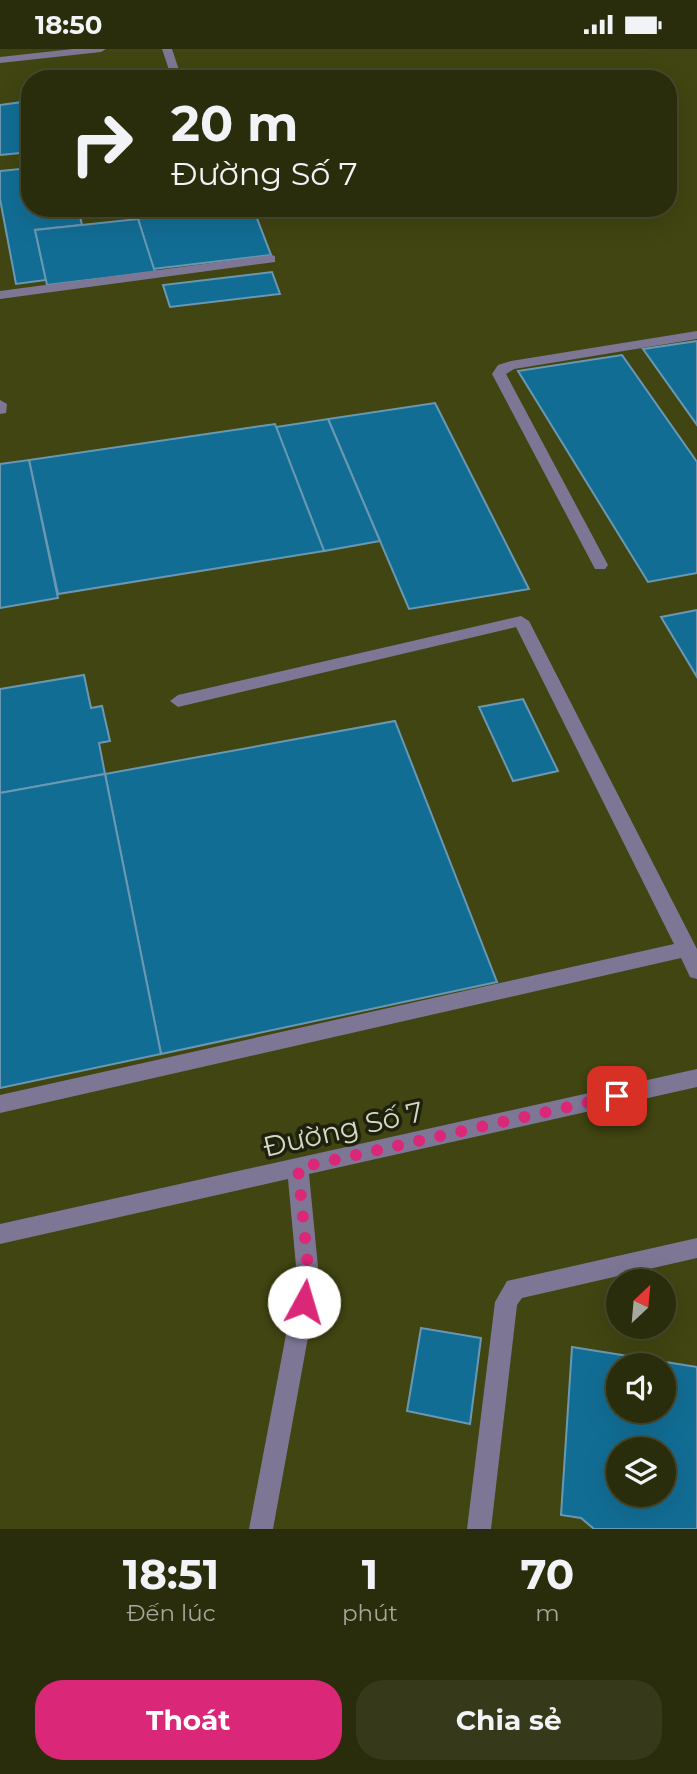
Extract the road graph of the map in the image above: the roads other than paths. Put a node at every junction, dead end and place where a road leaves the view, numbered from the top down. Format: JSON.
{"nodes":[{"id":1,"x":101,"y":49,"type":"edge"},
{"id":2,"x":167,"y":49,"type":"edge"},
{"id":3,"x":0,"y":60,"type":"edge"},
{"id":4,"x":174,"y":70,"type":"edge"},
{"id":5,"x":271,"y":259,"type":"dead end"},
{"id":6,"x":0,"y":295,"type":"edge"},
{"id":7,"x":697,"y":335,"type":"edge"},
{"id":8,"x":600,"y":565,"type":"dead end"},
{"id":9,"x":178,"y":701,"type":"dead end"},
{"id":10,"x":687,"y":949,"type":"junction"},
{"id":11,"x":697,"y":971,"type":"edge"},
{"id":12,"x":697,"y":1078,"type":"edge"},
{"id":13,"x":0,"y":1104,"type":"edge"},
{"id":14,"x":298,"y":1168,"type":"junction"},
{"id":15,"x":0,"y":1234,"type":"edge"},
{"id":16,"x":697,"y":1248,"type":"edge"},
{"id":17,"x":261,"y":1529,"type":"edge"},
{"id":18,"x":479,"y":1529,"type":"edge"}],
"edges":[{"from":1,"to":3,"type":"street"},
{"from":2,"to":4,"type":"street"},
{"from":5,"to":6,"type":"street"},
{"from":7,"to":8,"type":"street"},
{"from":9,"to":10,"type":"street"},
{"from":10,"to":11,"type":"street"},
{"from":10,"to":13,"type":"street"},
{"from":12,"to":14,"type":"street","name":"Đường Số 7"},
{"from":14,"to":15,"type":"street","name":"Đường Số 7"},
{"from":14,"to":17,"type":"street"},
{"from":16,"to":18,"type":"street"}]}
